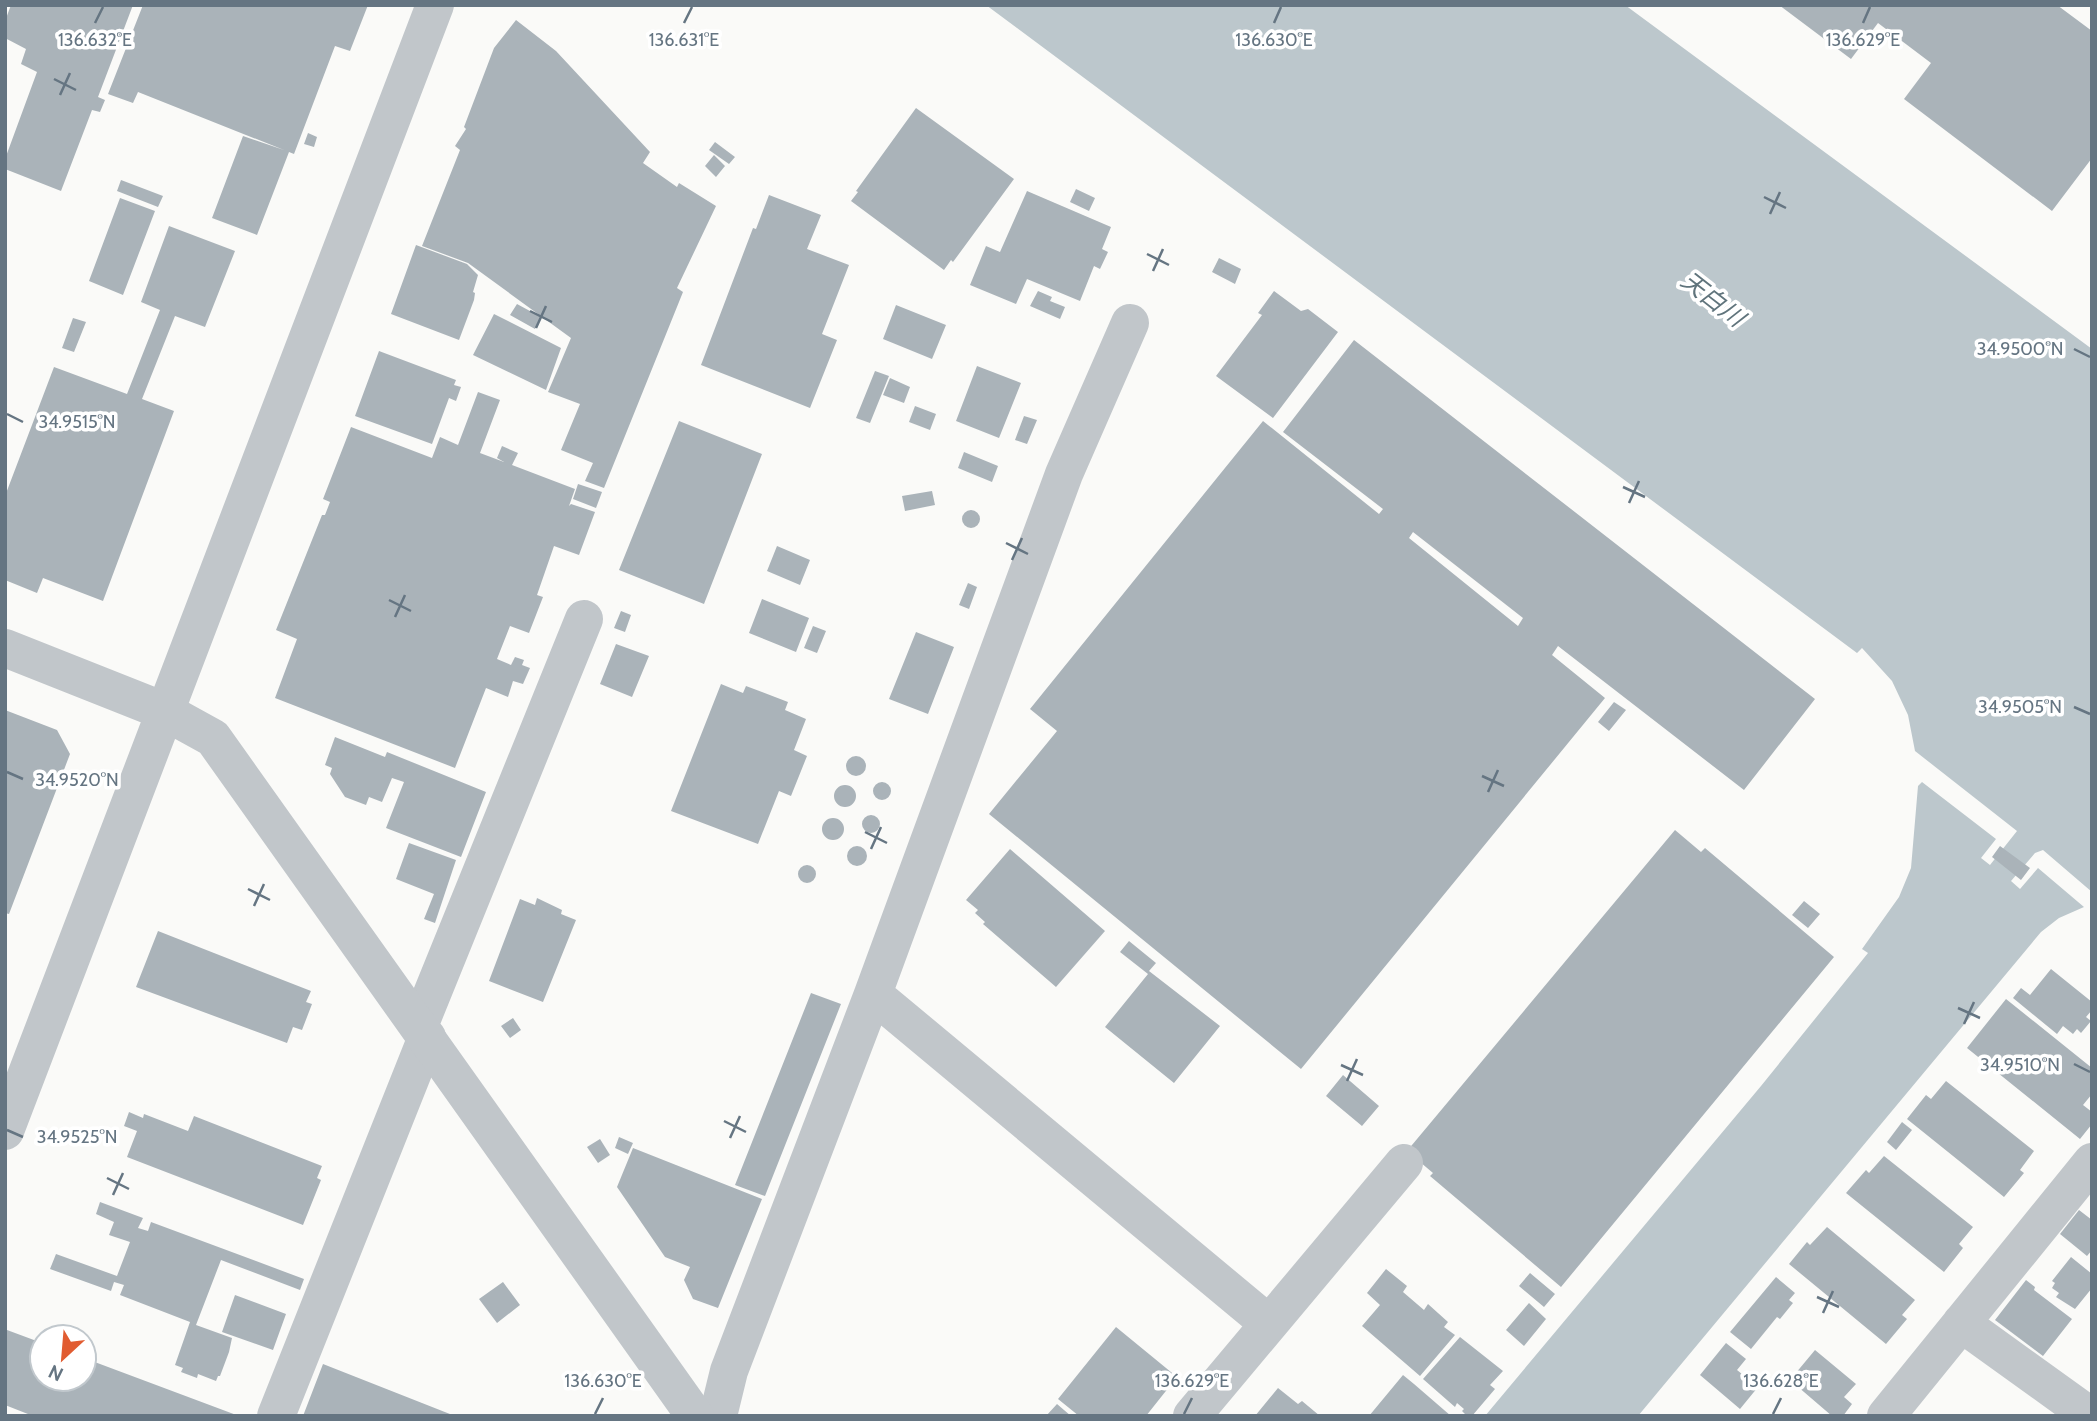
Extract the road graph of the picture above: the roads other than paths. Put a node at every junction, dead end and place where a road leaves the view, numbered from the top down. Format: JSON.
{"nodes":[{"id":1,"x":435,"y":5,"type":"edge"},
{"id":2,"x":1130,"y":323,"type":"dead end"},
{"id":3,"x":584,"y":619,"type":"dead end"},
{"id":4,"x":5,"y":648,"type":"edge"},
{"id":5,"x":164,"y":711,"type":"junction"},
{"id":6,"x":873,"y":994,"type":"junction"},
{"id":7,"x":423,"y":1031,"type":"junction"},
{"id":8,"x":5,"y":1131,"type":"edge"},
{"id":9,"x":2092,"y":1162,"type":"edge"},
{"id":10,"x":1404,"y":1163,"type":"dead end"},
{"id":11,"x":1269,"y":1324,"type":"junction"},
{"id":12,"x":1961,"y":1324,"type":"junction"},
{"id":13,"x":276,"y":1416,"type":"edge"},
{"id":14,"x":695,"y":1416,"type":"edge"},
{"id":15,"x":718,"y":1416,"type":"edge"},
{"id":16,"x":1192,"y":1416,"type":"edge"},
{"id":17,"x":1886,"y":1416,"type":"edge"},
{"id":18,"x":2090,"y":1416,"type":"edge"}],
"edges":[{"from":1,"to":5,"type":"street"},
{"from":2,"to":6,"type":"street"},
{"from":3,"to":7,"type":"street"},
{"from":4,"to":5,"type":"street"},
{"from":5,"to":7,"type":"street"},
{"from":5,"to":8,"type":"street"},
{"from":6,"to":11,"type":"street"},
{"from":6,"to":15,"type":"street"},
{"from":7,"to":13,"type":"street"},
{"from":7,"to":14,"type":"street"},
{"from":9,"to":12,"type":"street"},
{"from":10,"to":11,"type":"street"},
{"from":11,"to":16,"type":"street"},
{"from":12,"to":17,"type":"street"},
{"from":12,"to":18,"type":"street"}]}
